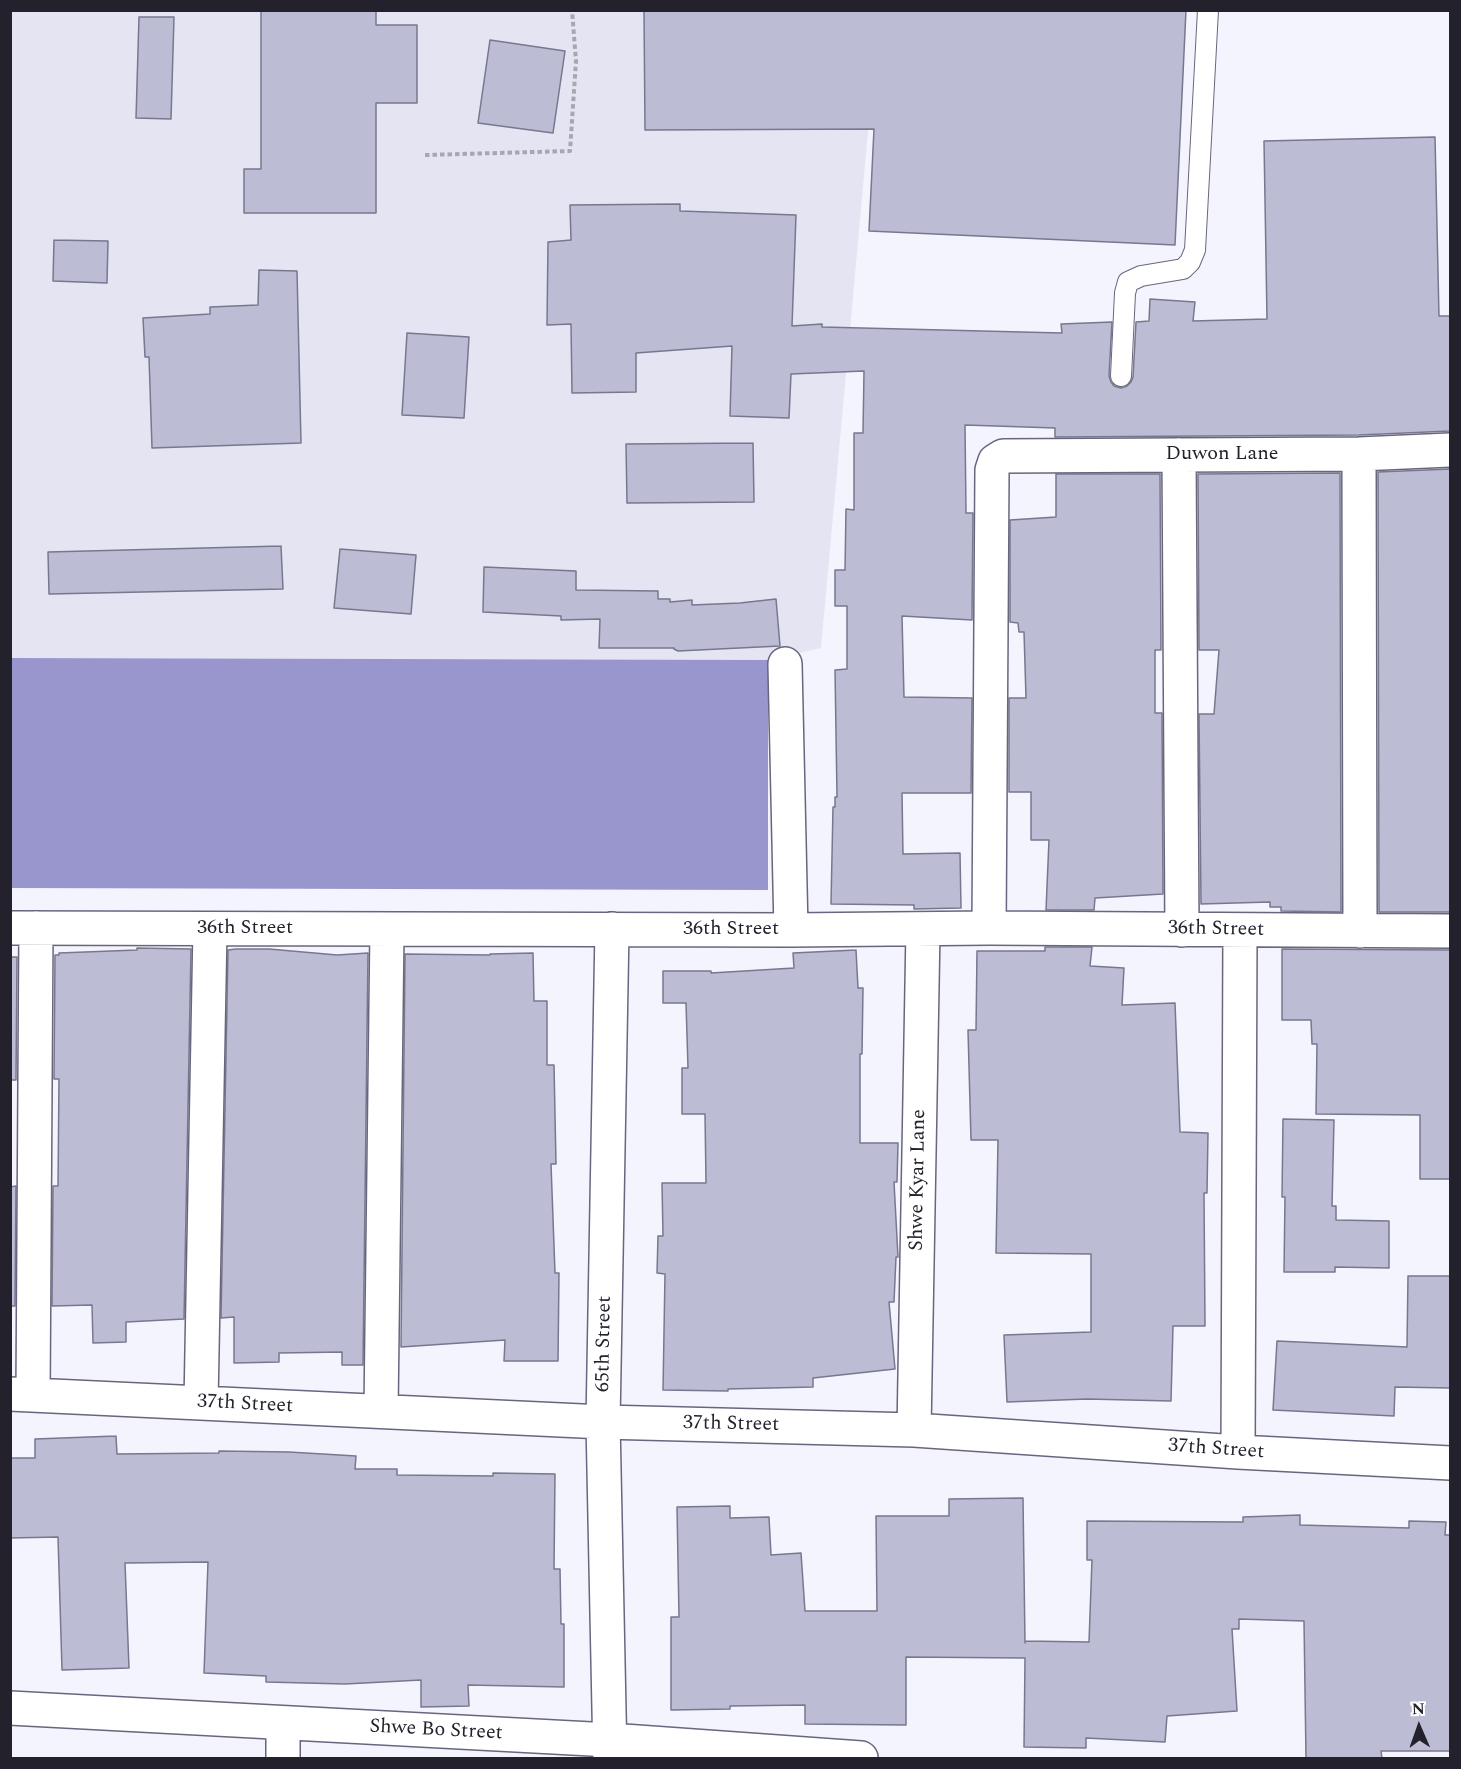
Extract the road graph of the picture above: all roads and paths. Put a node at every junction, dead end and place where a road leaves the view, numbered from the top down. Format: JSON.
{"nodes":[{"id":1,"x":572,"y":10,"type":"edge"},
{"id":2,"x":1208,"y":10,"type":"edge"},
{"id":3,"x":425,"y":155,"type":"dead end"},
{"id":4,"x":1121,"y":376,"type":"dead end"},
{"id":5,"x":1450,"y":450,"type":"edge"},
{"id":6,"x":1359,"y":454,"type":"junction"},
{"id":7,"x":1179,"y":455,"type":"junction"},
{"id":8,"x":785,"y":664,"type":"dead end"},
{"id":9,"x":23,"y":928,"type":"edge"},
{"id":10,"x":210,"y":928,"type":"junction"},
{"id":11,"x":989,"y":928,"type":"junction"},
{"id":12,"x":387,"y":929,"type":"junction"},
{"id":13,"x":612,"y":929,"type":"junction"},
{"id":14,"x":791,"y":930,"type":"junction"},
{"id":15,"x":923,"y":930,"type":"junction"},
{"id":16,"x":1182,"y":930,"type":"junction"},
{"id":17,"x":1240,"y":931,"type":"junction"},
{"id":18,"x":1360,"y":931,"type":"junction"},
{"id":19,"x":1450,"y":931,"type":"edge"},
{"id":20,"x":22,"y":1394,"type":"edge"},
{"id":21,"x":201,"y":1403,"type":"junction"},
{"id":22,"x":381,"y":1411,"type":"junction"},
{"id":23,"x":603,"y":1422,"type":"junction"},
{"id":24,"x":914,"y":1430,"type":"junction"},
{"id":25,"x":1238,"y":1452,"type":"junction"},
{"id":26,"x":1450,"y":1463,"type":"edge"},
{"id":27,"x":10,"y":1708,"type":"edge"},
{"id":28,"x":283,"y":1723,"type":"junction"},
{"id":29,"x":610,"y":1749,"type":"edge"},
{"id":30,"x":283,"y":1758,"type":"edge"},
{"id":31,"x":861,"y":1758,"type":"edge"}],
"edges":[{"from":1,"to":3,"type":"path"},
{"from":2,"to":4,"type":"lane"},
{"from":5,"to":6,"type":"street","name":"Duwon Lane"},
{"from":6,"to":7,"type":"street","name":"Duwon Lane"},
{"from":6,"to":18,"type":"street"},
{"from":7,"to":11,"type":"street","name":"Duwon Lane"},
{"from":7,"to":16,"type":"street"},
{"from":8,"to":14,"type":"street"},
{"from":9,"to":10,"type":"street","name":"36th Street"},
{"from":9,"to":20,"type":"street"},
{"from":10,"to":12,"type":"street","name":"36th Street"},
{"from":10,"to":21,"type":"street"},
{"from":11,"to":15,"type":"street","name":"36th Street"},
{"from":11,"to":16,"type":"street","name":"36th Street"},
{"from":12,"to":13,"type":"street","name":"36th Street"},
{"from":12,"to":22,"type":"street"},
{"from":13,"to":14,"type":"street","name":"36th Street"},
{"from":13,"to":23,"type":"street","name":"65th Street"},
{"from":14,"to":15,"type":"street","name":"36th Street"},
{"from":15,"to":24,"type":"street","name":"Shwe Kyar Lane"},
{"from":16,"to":17,"type":"street","name":"36th Street"},
{"from":17,"to":18,"type":"street","name":"36th Street"},
{"from":17,"to":25,"type":"street"},
{"from":18,"to":19,"type":"street","name":"36th Street"},
{"from":20,"to":21,"type":"street","name":"37th Street"},
{"from":21,"to":22,"type":"street","name":"37th Street"},
{"from":22,"to":23,"type":"street","name":"37th Street"},
{"from":23,"to":24,"type":"street","name":"37th Street"},
{"from":23,"to":29,"type":"street","name":"65th Street"},
{"from":24,"to":25,"type":"street","name":"37th Street"},
{"from":25,"to":26,"type":"street","name":"37th Street"},
{"from":27,"to":28,"type":"street","name":"Shwe Bo Street"},
{"from":28,"to":29,"type":"street","name":"Shwe Bo Street"},
{"from":28,"to":30,"type":"street"},
{"from":29,"to":31,"type":"street","name":"Shwe Bo Street"}]}
